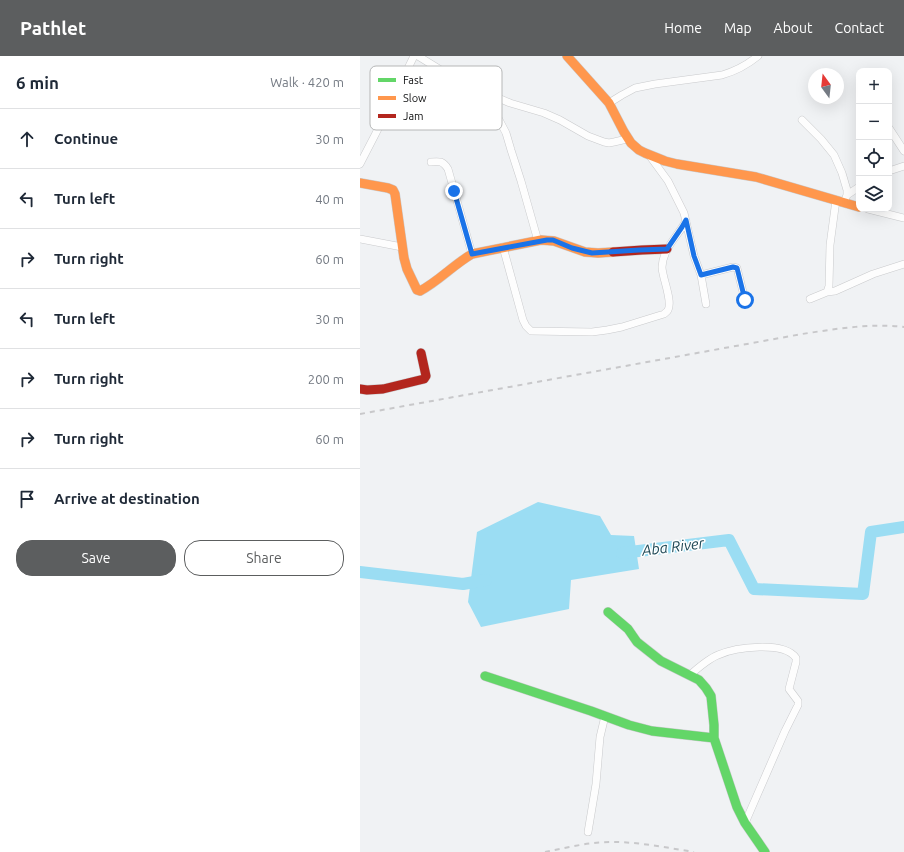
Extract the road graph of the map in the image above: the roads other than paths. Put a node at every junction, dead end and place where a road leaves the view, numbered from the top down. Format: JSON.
{"nodes":[{"id":1,"x":414,"y":56,"type":"edge"},
{"id":2,"x":418,"y":56,"type":"edge"},
{"id":3,"x":566,"y":56,"type":"edge"},
{"id":4,"x":758,"y":56,"type":"edge"},
{"id":5,"x":409,"y":66,"type":"edge"},
{"id":6,"x":434,"y":66,"type":"edge"},
{"id":7,"x":502,"y":100,"type":"edge"},
{"id":8,"x":609,"y":103,"type":"junction"},
{"id":9,"x":802,"y":120,"type":"dead end"},
{"id":10,"x":502,"y":125,"type":"edge"},
{"id":11,"x":377,"y":130,"type":"edge"},
{"id":12,"x":892,"y":133,"type":"edge"},
{"id":13,"x":627,"y":138,"type":"junction"},
{"id":14,"x":360,"y":145,"type":"edge"},
{"id":15,"x":369,"y":147,"type":"junction"},
{"id":16,"x":904,"y":151,"type":"edge"},
{"id":17,"x":649,"y":155,"type":"junction"},
{"id":18,"x":663,"y":160,"type":"junction"},
{"id":19,"x":431,"y":162,"type":"dead end"},
{"id":20,"x":360,"y":164,"type":"edge"},
{"id":21,"x":904,"y":166,"type":"edge"},
{"id":22,"x":892,"y":170,"type":"edge"},
{"id":23,"x":664,"y":175,"type":"junction"},
{"id":24,"x":360,"y":183,"type":"edge"},
{"id":25,"x":856,"y":189,"type":"edge"},
{"id":26,"x":842,"y":199,"type":"junction"},
{"id":27,"x":856,"y":206,"type":"edge"},
{"id":28,"x":880,"y":212,"type":"edge"},
{"id":29,"x":904,"y":218,"type":"edge"},
{"id":30,"x":686,"y":220,"type":"junction"},
{"id":31,"x":360,"y":239,"type":"edge"},
{"id":32,"x":538,"y":241,"type":"junction"},
{"id":33,"x":402,"y":247,"type":"junction"},
{"id":34,"x":503,"y":247,"type":"junction"},
{"id":35,"x":667,"y":249,"type":"junction"},
{"id":36,"x":472,"y":254,"type":"junction"},
{"id":37,"x":904,"y":264,"type":"edge"},
{"id":38,"x":701,"y":275,"type":"junction"},
{"id":39,"x":827,"y":292,"type":"junction"},
{"id":40,"x":810,"y":299,"type":"dead end"},
{"id":41,"x":745,"y":300,"type":"dead end"},
{"id":42,"x":706,"y":304,"type":"dead end"},
{"id":43,"x":421,"y":353,"type":"dead end"},
{"id":44,"x":360,"y":389,"type":"edge"},
{"id":45,"x":608,"y":612,"type":"dead end"},
{"id":46,"x":690,"y":675,"type":"junction"},
{"id":47,"x":486,"y":676,"type":"dead end"},
{"id":48,"x":605,"y":716,"type":"junction"},
{"id":49,"x":714,"y":738,"type":"junction"},
{"id":50,"x":745,"y":823,"type":"junction"},
{"id":51,"x":588,"y":832,"type":"dead end"},
{"id":52,"x":765,"y":852,"type":"edge"}],
"edges":[{"from":1,"to":5,"type":"street"},
{"from":2,"to":6,"type":"street"},
{"from":3,"to":8,"type":"street"},
{"from":4,"to":8,"type":"street"},
{"from":7,"to":13,"type":"street"},
{"from":8,"to":13,"type":"street"},
{"from":9,"to":26,"type":"street"},
{"from":10,"to":32,"type":"street"},
{"from":11,"to":15,"type":"street"},
{"from":12,"to":16,"type":"street"},
{"from":13,"to":17,"type":"street"},
{"from":14,"to":15,"type":"street"},
{"from":15,"to":20,"type":"street"},
{"from":17,"to":18,"type":"street"},
{"from":17,"to":23,"type":"street"},
{"from":18,"to":23,"type":"street"},
{"from":18,"to":26,"type":"street"},
{"from":19,"to":36,"type":"street"},
{"from":21,"to":22,"type":"street"},
{"from":23,"to":30,"type":"street"},
{"from":24,"to":33,"type":"street"},
{"from":25,"to":26,"type":"street"},
{"from":26,"to":27,"type":"street"},
{"from":26,"to":39,"type":"street"},
{"from":28,"to":29,"type":"street"},
{"from":30,"to":35,"type":"street"},
{"from":30,"to":38,"type":"street"},
{"from":31,"to":33,"type":"street"},
{"from":32,"to":34,"type":"street"},
{"from":32,"to":35,"type":"street"},
{"from":33,"to":36,"type":"street"},
{"from":34,"to":35,"type":"street"},
{"from":34,"to":36,"type":"street"},
{"from":37,"to":39,"type":"street"},
{"from":38,"to":41,"type":"street"},
{"from":38,"to":42,"type":"street"},
{"from":39,"to":40,"type":"street"},
{"from":43,"to":44,"type":"street"},
{"from":45,"to":46,"type":"street"},
{"from":46,"to":49,"type":"street"},
{"from":46,"to":50,"type":"street"},
{"from":47,"to":48,"type":"street"},
{"from":48,"to":49,"type":"street"},
{"from":48,"to":51,"type":"street"},
{"from":49,"to":50,"type":"street"},
{"from":50,"to":52,"type":"street"}]}
